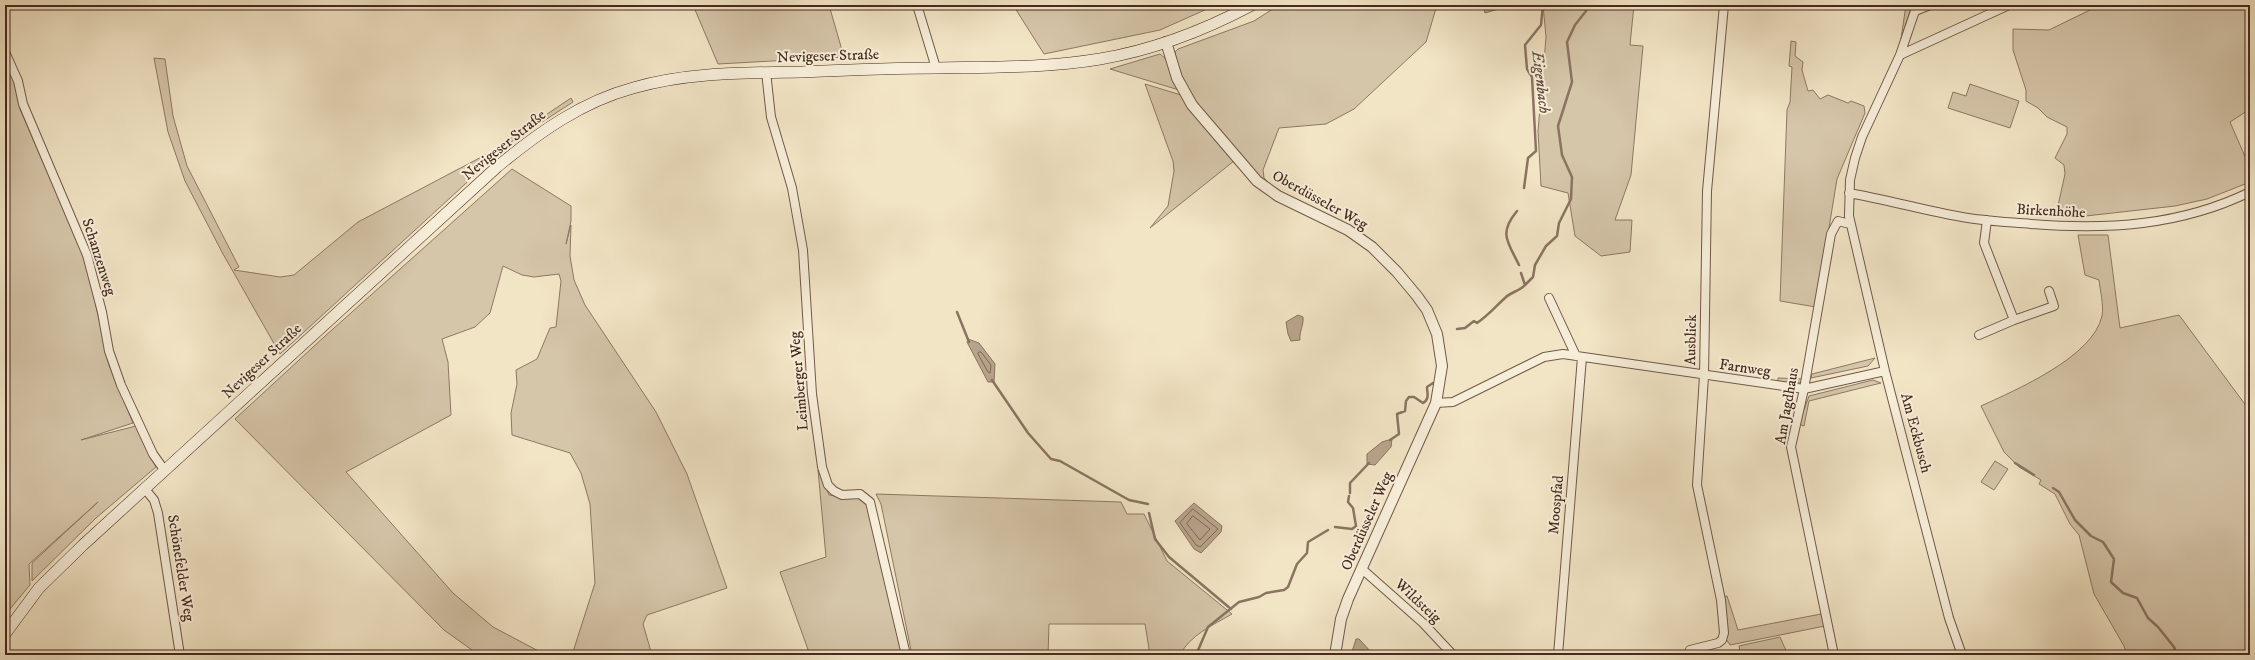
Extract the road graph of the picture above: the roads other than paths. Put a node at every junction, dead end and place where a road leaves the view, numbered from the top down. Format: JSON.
{"nodes":[{"id":1,"x":918,"y":5,"type":"edge"},
{"id":2,"x":1252,"y":5,"type":"edge"},
{"id":3,"x":1724,"y":5,"type":"edge"},
{"id":4,"x":1930,"y":5,"type":"edge"},
{"id":5,"x":2009,"y":5,"type":"edge"},
{"id":6,"x":1916,"y":8,"type":"edge"},
{"id":7,"x":1166,"y":42,"type":"junction"},
{"id":8,"x":5,"y":52,"type":"edge"},
{"id":9,"x":1900,"y":55,"type":"junction"},
{"id":10,"x":936,"y":68,"type":"junction"},
{"id":11,"x":766,"y":72,"type":"junction"},
{"id":12,"x":2250,"y":192,"type":"edge"},
{"id":13,"x":1849,"y":193,"type":"junction"},
{"id":14,"x":1849,"y":220,"type":"junction"},
{"id":15,"x":1987,"y":220,"type":"junction"},
{"id":16,"x":2049,"y":291,"type":"dead end"},
{"id":17,"x":1549,"y":298,"type":"dead end"},
{"id":18,"x":2014,"y":320,"type":"junction"},
{"id":19,"x":1979,"y":335,"type":"dead end"},
{"id":20,"x":1579,"y":356,"type":"junction"},
{"id":21,"x":1885,"y":371,"type":"junction"},
{"id":22,"x":1704,"y":376,"type":"junction"},
{"id":23,"x":1804,"y":389,"type":"junction"},
{"id":24,"x":1436,"y":403,"type":"junction"},
{"id":25,"x":165,"y":471,"type":"junction"},
{"id":26,"x":145,"y":489,"type":"junction"},
{"id":27,"x":1362,"y":569,"type":"junction"},
{"id":28,"x":5,"y":634,"type":"edge"},
{"id":29,"x":1690,"y":650,"type":"dead end"},
{"id":30,"x":180,"y":655,"type":"edge"},
{"id":31,"x":906,"y":655,"type":"edge"},
{"id":32,"x":1335,"y":655,"type":"edge"},
{"id":33,"x":1453,"y":655,"type":"edge"},
{"id":34,"x":1558,"y":655,"type":"edge"},
{"id":35,"x":1834,"y":655,"type":"edge"},
{"id":36,"x":1962,"y":655,"type":"edge"}],
"edges":[{"from":1,"to":10,"type":"street"},
{"from":2,"to":7,"type":"main road","name":"Nevigeser Straße"},
{"from":3,"to":22,"type":"street","name":"Ausblick"},
{"from":4,"to":6,"type":"street"},
{"from":5,"to":9,"type":"street"},
{"from":6,"to":9,"type":"street"},
{"from":7,"to":10,"type":"main road","name":"Nevigeser Straße"},
{"from":7,"to":24,"type":"street","name":"Oberdüsseler Weg"},
{"from":8,"to":25,"type":"street","name":"Schanzenweg"},
{"from":9,"to":13,"type":"street"},
{"from":10,"to":11,"type":"main road","name":"Nevigeser Straße"},
{"from":11,"to":25,"type":"main road","name":"Nevigeser Straße"},
{"from":11,"to":31,"type":"street","name":"Leimberger Weg"},
{"from":12,"to":15,"type":"street","name":"Birkenhöhe"},
{"from":13,"to":14,"type":"street"},
{"from":13,"to":15,"type":"street","name":"Birkenhöhe"},
{"from":14,"to":21,"type":"street","name":"Am Eckbusch"},
{"from":14,"to":23,"type":"street","name":"Am Jagdhaus"},
{"from":15,"to":18,"type":"street"},
{"from":16,"to":18,"type":"street"},
{"from":17,"to":20,"type":"street"},
{"from":18,"to":19,"type":"street"},
{"from":20,"to":22,"type":"street","name":"Farnweg"},
{"from":20,"to":24,"type":"street","name":"Farnweg"},
{"from":20,"to":34,"type":"street","name":"Moospfad"},
{"from":21,"to":23,"type":"street","name":"Farnweg"},
{"from":21,"to":36,"type":"street","name":"Am Eckbusch"},
{"from":22,"to":23,"type":"street","name":"Farnweg"},
{"from":22,"to":29,"type":"street","name":"Ausblick"},
{"from":23,"to":35,"type":"street","name":"Am Jagdhaus"},
{"from":24,"to":27,"type":"street","name":"Oberdüsseler Weg"},
{"from":25,"to":26,"type":"main road","name":"Nevigeser Straße"},
{"from":26,"to":28,"type":"main road","name":"Nevigeser Straße"},
{"from":26,"to":30,"type":"street","name":"Schönefelder Weg"},
{"from":27,"to":32,"type":"street","name":"Oberdüsseler Weg"},
{"from":27,"to":33,"type":"street","name":"Wildsteig"}]}
